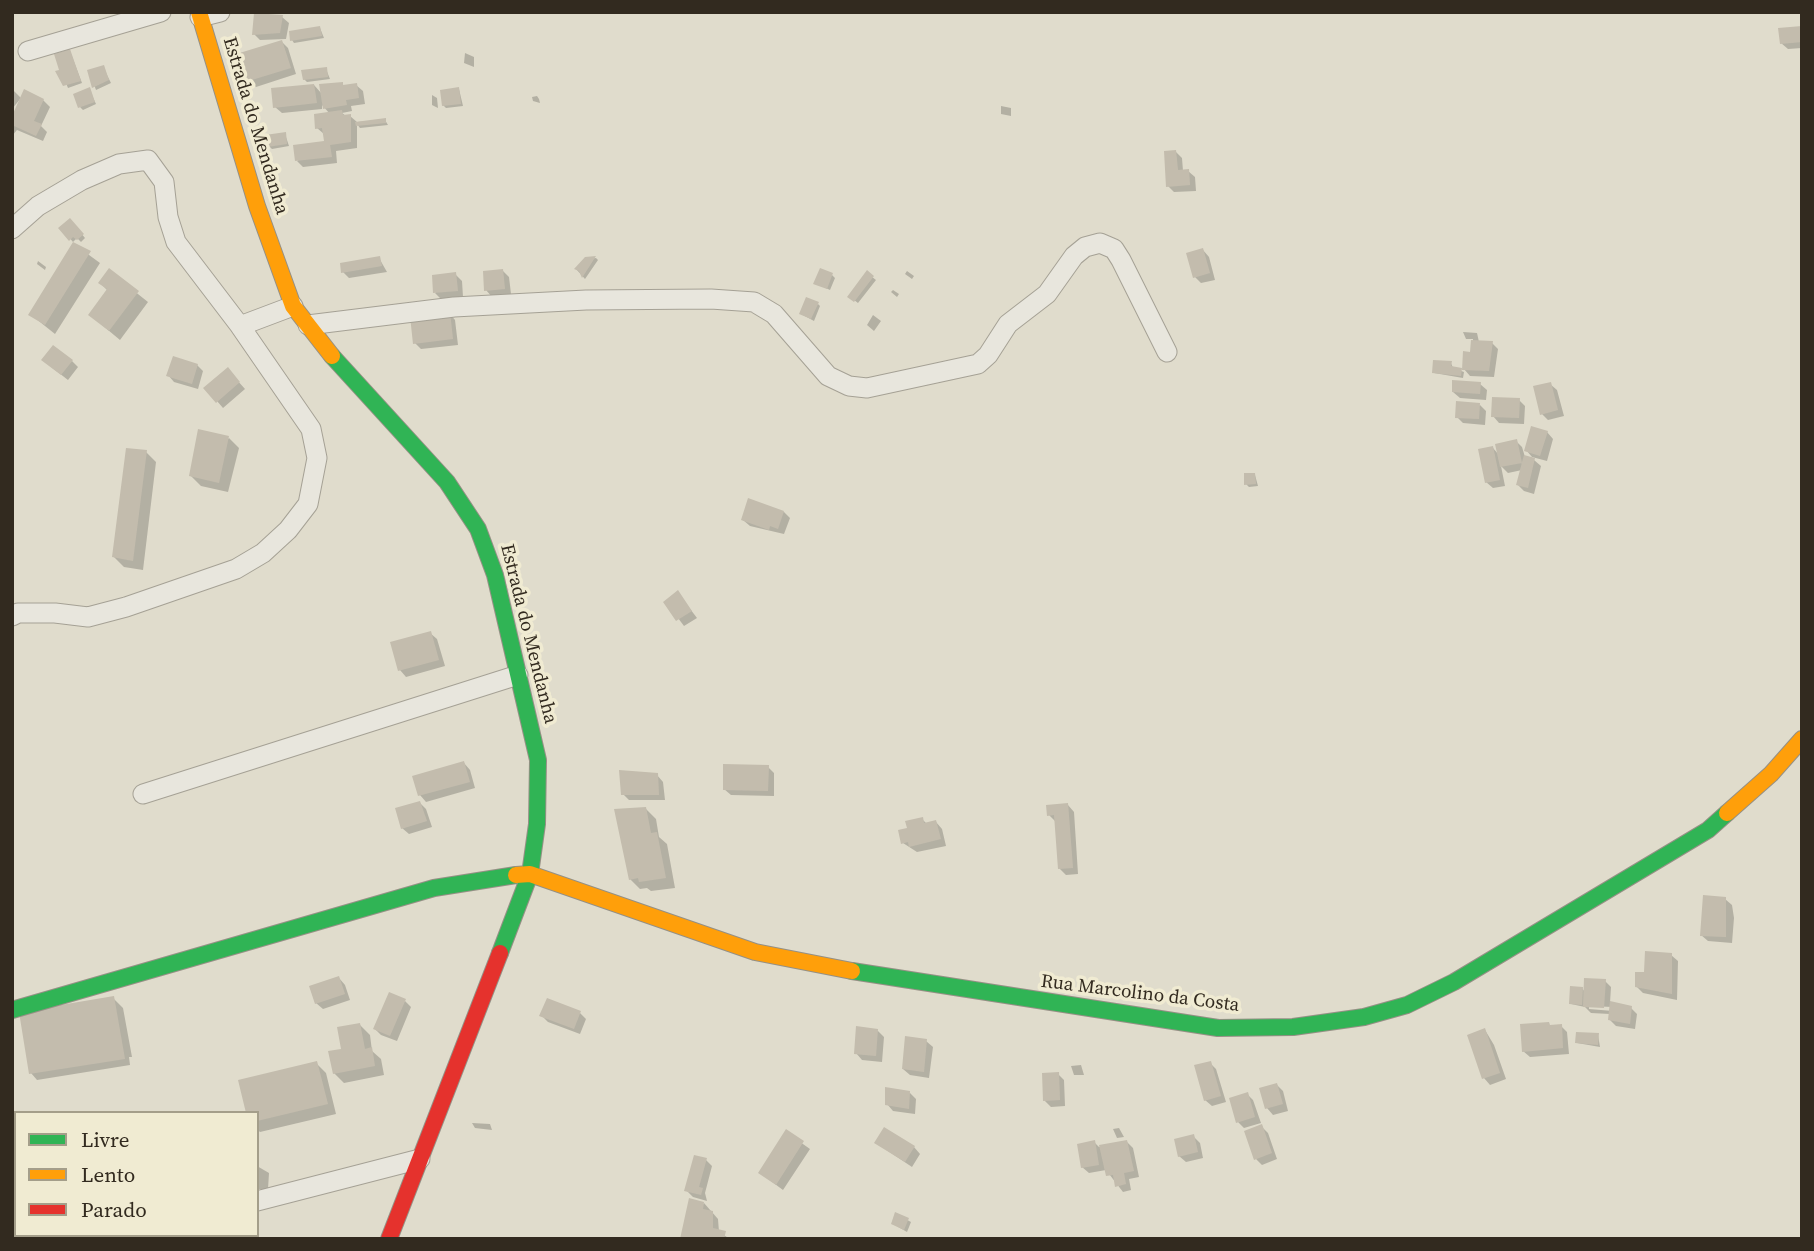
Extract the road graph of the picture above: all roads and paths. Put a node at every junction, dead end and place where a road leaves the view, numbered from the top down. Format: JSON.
{"nodes":[{"id":1,"x":161,"y":12,"type":"edge"},
{"id":2,"x":220,"y":12,"type":"edge"},
{"id":3,"x":199,"y":14,"type":"edge"},
{"id":4,"x":28,"y":51,"type":"dead end"},
{"id":5,"x":12,"y":229,"type":"edge"},
{"id":6,"x":293,"y":306,"type":"junction"},
{"id":7,"x":308,"y":326,"type":"junction"},
{"id":8,"x":240,"y":327,"type":"junction"},
{"id":9,"x":1167,"y":352,"type":"dead end"},
{"id":10,"x":12,"y":616,"type":"edge"},
{"id":11,"x":518,"y":675,"type":"junction"},
{"id":12,"x":1802,"y":739,"type":"edge"},
{"id":13,"x":143,"y":794,"type":"dead end"},
{"id":14,"x":530,"y":874,"type":"junction"},
{"id":15,"x":12,"y":1010,"type":"edge"},
{"id":16,"x":420,"y":1159,"type":"junction"},
{"id":17,"x":259,"y":1200,"type":"edge"},
{"id":18,"x":389,"y":1239,"type":"edge"}],
"edges":[{"from":1,"to":4,"type":"street"},
{"from":2,"to":3,"type":"street"},
{"from":3,"to":6,"type":"street","name":"Estrada do Mendanha"},
{"from":5,"to":8,"type":"street"},
{"from":6,"to":7,"type":"street","name":"Estrada do Mendanha"},
{"from":6,"to":8,"type":"street"},
{"from":7,"to":9,"type":"street"},
{"from":7,"to":11,"type":"street","name":"Estrada do Mendanha"},
{"from":8,"to":10,"type":"street"},
{"from":11,"to":13,"type":"street"},
{"from":11,"to":14,"type":"street","name":"Estrada do Mendanha"},
{"from":12,"to":14,"type":"street","name":"Rua Marcolino da Costa"},
{"from":14,"to":15,"type":"street"},
{"from":14,"to":16,"type":"street","name":"Estrada do Mendanha"},
{"from":16,"to":17,"type":"street"},
{"from":16,"to":18,"type":"street","name":"Estrada do Mendanha"}]}
